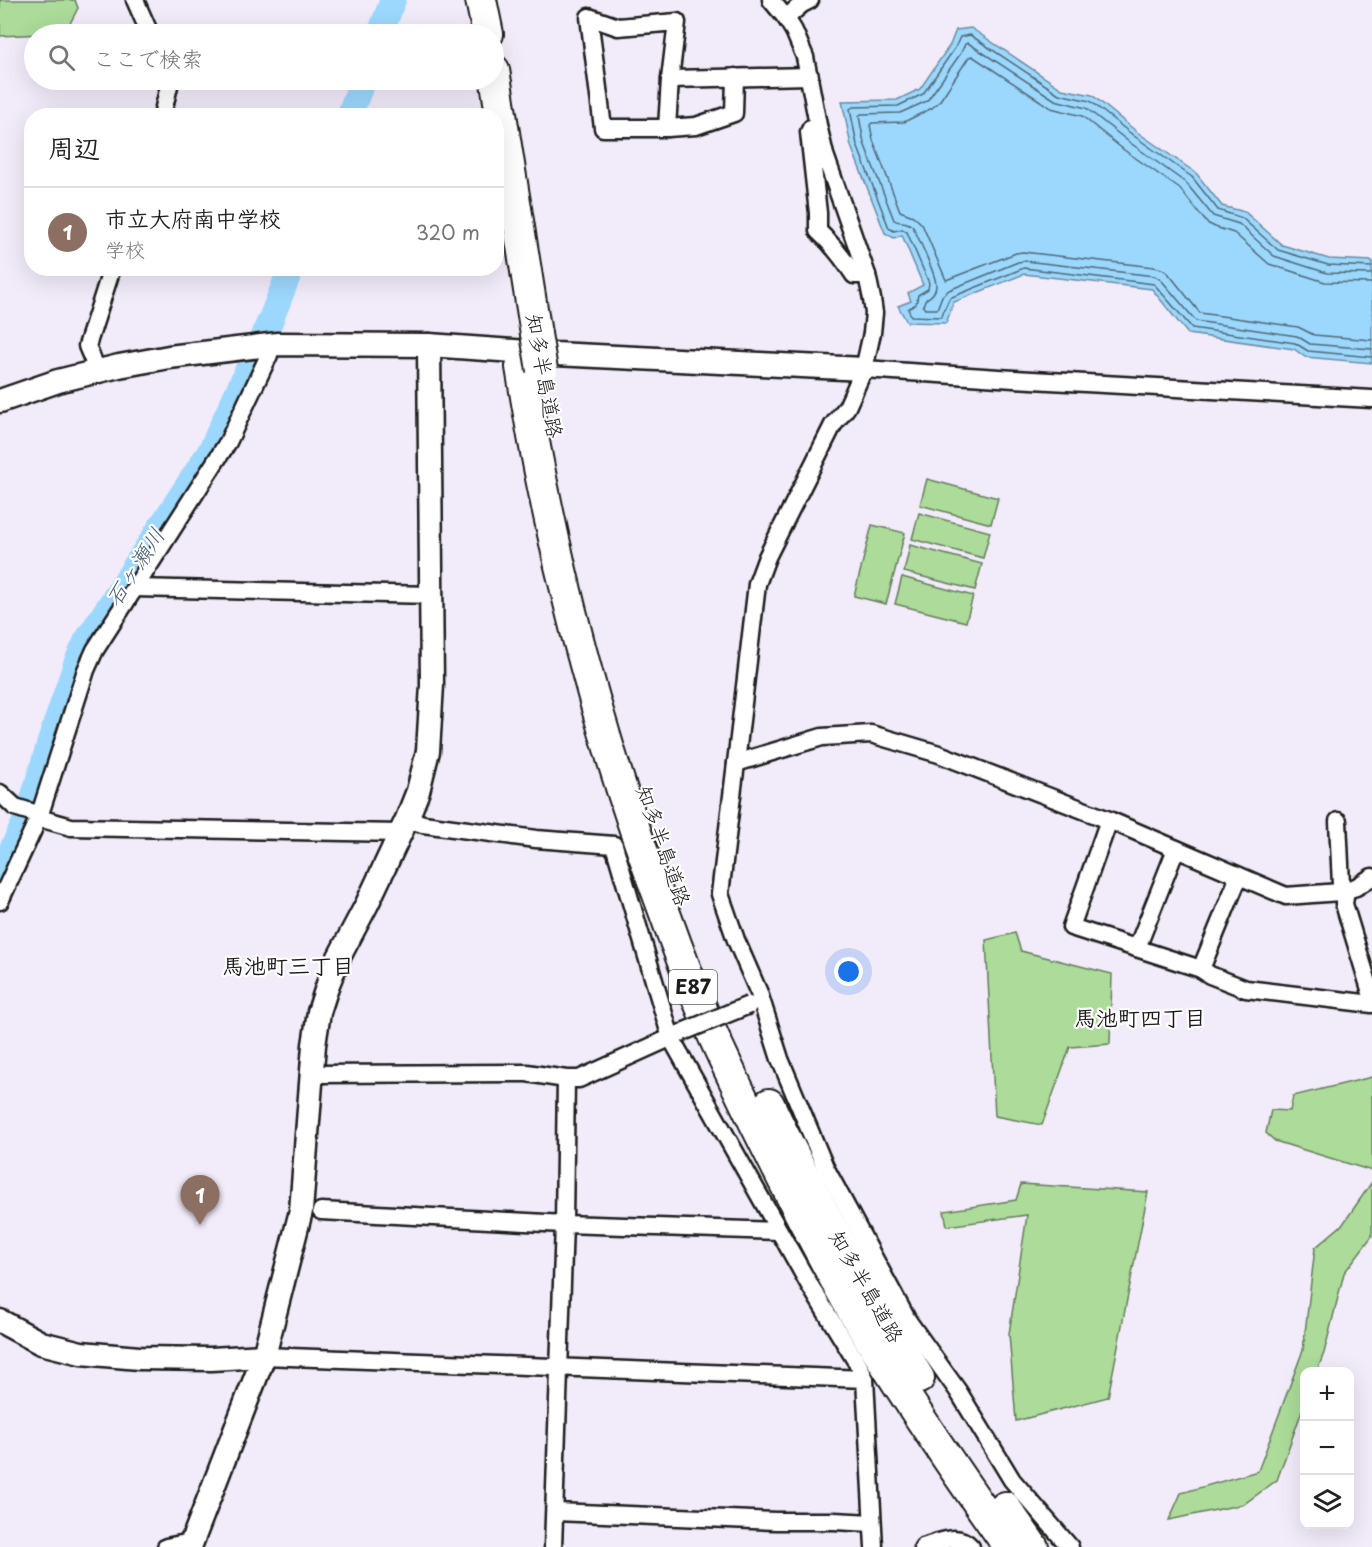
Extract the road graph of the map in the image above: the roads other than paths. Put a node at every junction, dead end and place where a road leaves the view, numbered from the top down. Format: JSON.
{"nodes":[{"id":1,"x":135,"y":0,"type":"edge"},
{"id":2,"x":461,"y":0,"type":"edge"},
{"id":3,"x":482,"y":0,"type":"edge"},
{"id":4,"x":771,"y":0,"type":"edge"},
{"id":5,"x":810,"y":0,"type":"edge"},
{"id":6,"x":786,"y":18,"type":"junction"},
{"id":7,"x":146,"y":24,"type":"edge"},
{"id":8,"x":465,"y":24,"type":"edge"},
{"id":9,"x":486,"y":24,"type":"edge"},
{"id":10,"x":810,"y":76,"type":"junction"},
{"id":11,"x":735,"y":77,"type":"junction"},
{"id":12,"x":670,"y":79,"type":"junction"},
{"id":13,"x":168,"y":90,"type":"edge"},
{"id":14,"x":476,"y":90,"type":"edge"},
{"id":15,"x":496,"y":90,"type":"edge"},
{"id":16,"x":164,"y":108,"type":"edge"},
{"id":17,"x":479,"y":108,"type":"edge"},
{"id":18,"x":499,"y":108,"type":"edge"},
{"id":19,"x":818,"y":125,"type":"junction"},
{"id":20,"x":667,"y":128,"type":"junction"},
{"id":21,"x":504,"y":153,"type":"edge"},
{"id":22,"x":504,"y":249,"type":"edge"},
{"id":23,"x":867,"y":275,"type":"junction"},
{"id":24,"x":109,"y":276,"type":"edge"},
{"id":25,"x":526,"y":336,"type":"junction"},
{"id":26,"x":271,"y":345,"type":"junction"},
{"id":27,"x":429,"y":345,"type":"junction"},
{"id":28,"x":531,"y":369,"type":"junction"},
{"id":29,"x":864,"y":369,"type":"junction"},
{"id":30,"x":98,"y":372,"type":"junction"},
{"id":31,"x":1372,"y":399,"type":"edge"},
{"id":32,"x":0,"y":401,"type":"edge"},
{"id":33,"x":135,"y":588,"type":"junction"},
{"id":34,"x":431,"y":595,"type":"junction"},
{"id":35,"x":736,"y":763,"type":"junction"},
{"id":36,"x":0,"y":793,"type":"edge"},
{"id":37,"x":31,"y":813,"type":"junction"},
{"id":38,"x":1108,"y":820,"type":"junction"},
{"id":39,"x":1338,"y":821,"type":"dead end"},
{"id":40,"x":404,"y":826,"type":"junction"},
{"id":41,"x":1176,"y":849,"type":"junction"},
{"id":42,"x":1239,"y":876,"type":"junction"},
{"id":43,"x":1372,"y":877,"type":"edge"},
{"id":44,"x":1343,"y":891,"type":"junction"},
{"id":45,"x":0,"y":901,"type":"edge"},
{"id":46,"x":1137,"y":948,"type":"junction"},
{"id":47,"x":1201,"y":969,"type":"junction"},
{"id":48,"x":1372,"y":996,"type":"edge"},
{"id":49,"x":754,"y":999,"type":"junction"},
{"id":50,"x":1372,"y":1004,"type":"edge"},
{"id":51,"x":678,"y":1035,"type":"junction"},
{"id":52,"x":311,"y":1074,"type":"junction"},
{"id":53,"x":566,"y":1079,"type":"junction"},
{"id":54,"x":321,"y":1210,"type":"dead end"},
{"id":55,"x":564,"y":1224,"type":"junction"},
{"id":56,"x":779,"y":1231,"type":"junction"},
{"id":57,"x":0,"y":1321,"type":"edge"},
{"id":58,"x":264,"y":1356,"type":"junction"},
{"id":59,"x":559,"y":1368,"type":"junction"},
{"id":60,"x":865,"y":1379,"type":"junction"},
{"id":61,"x":555,"y":1512,"type":"junction"},
{"id":62,"x":872,"y":1523,"type":"junction"},
{"id":63,"x":190,"y":1544,"type":"edge"},
{"id":64,"x":1065,"y":1545,"type":"edge"},
{"id":65,"x":166,"y":1547,"type":"edge"},
{"id":66,"x":553,"y":1547,"type":"edge"},
{"id":67,"x":874,"y":1547,"type":"edge"},
{"id":68,"x":923,"y":1547,"type":"edge"},
{"id":69,"x":971,"y":1547,"type":"edge"},
{"id":70,"x":1009,"y":1547,"type":"edge"},
{"id":71,"x":1033,"y":1547,"type":"edge"}],
"edges":[{"from":1,"to":7,"type":"street"},
{"from":2,"to":8,"type":"highway"},
{"from":3,"to":9,"type":"highway"},
{"from":4,"to":6,"type":"street"},
{"from":5,"to":6,"type":"street"},
{"from":6,"to":10,"type":"street"},
{"from":10,"to":11,"type":"street"},
{"from":10,"to":19,"type":"street"},
{"from":11,"to":12,"type":"street"},
{"from":11,"to":20,"type":"street"},
{"from":12,"to":20,"type":"street"},
{"from":12,"to":20,"type":"street"},
{"from":13,"to":16,"type":"street"},
{"from":14,"to":17,"type":"highway"},
{"from":15,"to":18,"type":"highway","name":"知多半島道路","number":"E87"},
{"from":19,"to":23,"type":"street"},
{"from":19,"to":23,"type":"street"},
{"from":21,"to":25,"type":"highway","name":"知多半島道路","number":"E87"},
{"from":22,"to":25,"type":"highway","name":"知多半島道路","number":"E87"},
{"from":23,"to":29,"type":"street"},
{"from":24,"to":30,"type":"street"},
{"from":25,"to":28,"type":"highway","name":"知多半島道路","number":"E87","bridge":true},
{"from":26,"to":27,"type":"street"},
{"from":26,"to":30,"type":"street"},
{"from":26,"to":33,"type":"street"},
{"from":27,"to":29,"type":"street"},
{"from":27,"to":34,"type":"street"},
{"from":28,"to":70,"type":"highway","name":"知多半島道路","number":"E87"},
{"from":28,"to":71,"type":"highway","name":"知多半島道路","number":"E87"},
{"from":29,"to":31,"type":"street"},
{"from":29,"to":35,"type":"street"},
{"from":30,"to":32,"type":"street"},
{"from":33,"to":34,"type":"street"},
{"from":33,"to":37,"type":"street"},
{"from":34,"to":40,"type":"street"},
{"from":35,"to":38,"type":"street"},
{"from":35,"to":49,"type":"street"},
{"from":36,"to":37,"type":"street"},
{"from":37,"to":40,"type":"street"},
{"from":37,"to":45,"type":"street"},
{"from":38,"to":41,"type":"street"},
{"from":38,"to":46,"type":"street"},
{"from":39,"to":44,"type":"street"},
{"from":40,"to":51,"type":"street"},
{"from":40,"to":52,"type":"street"},
{"from":41,"to":42,"type":"street"},
{"from":41,"to":46,"type":"street"},
{"from":42,"to":44,"type":"street"},
{"from":42,"to":47,"type":"street"},
{"from":43,"to":44,"type":"street"},
{"from":44,"to":48,"type":"street"},
{"from":46,"to":47,"type":"street"},
{"from":47,"to":50,"type":"street"},
{"from":49,"to":51,"type":"street","bridge":true},
{"from":49,"to":64,"type":"street"},
{"from":51,"to":53,"type":"street"},
{"from":51,"to":56,"type":"street"},
{"from":52,"to":53,"type":"street"},
{"from":52,"to":58,"type":"street"},
{"from":53,"to":55,"type":"street"},
{"from":54,"to":55,"type":"street"},
{"from":55,"to":56,"type":"street"},
{"from":55,"to":59,"type":"street"},
{"from":56,"to":60,"type":"street"},
{"from":57,"to":58,"type":"street"},
{"from":58,"to":59,"type":"street"},
{"from":58,"to":63,"type":"street"},
{"from":59,"to":60,"type":"street"},
{"from":59,"to":61,"type":"street"},
{"from":60,"to":62,"type":"street"},
{"from":61,"to":62,"type":"street"},
{"from":61,"to":66,"type":"street"},
{"from":62,"to":67,"type":"street"},
{"from":63,"to":65,"type":"street"},
{"from":68,"to":69,"type":"street"}]}
